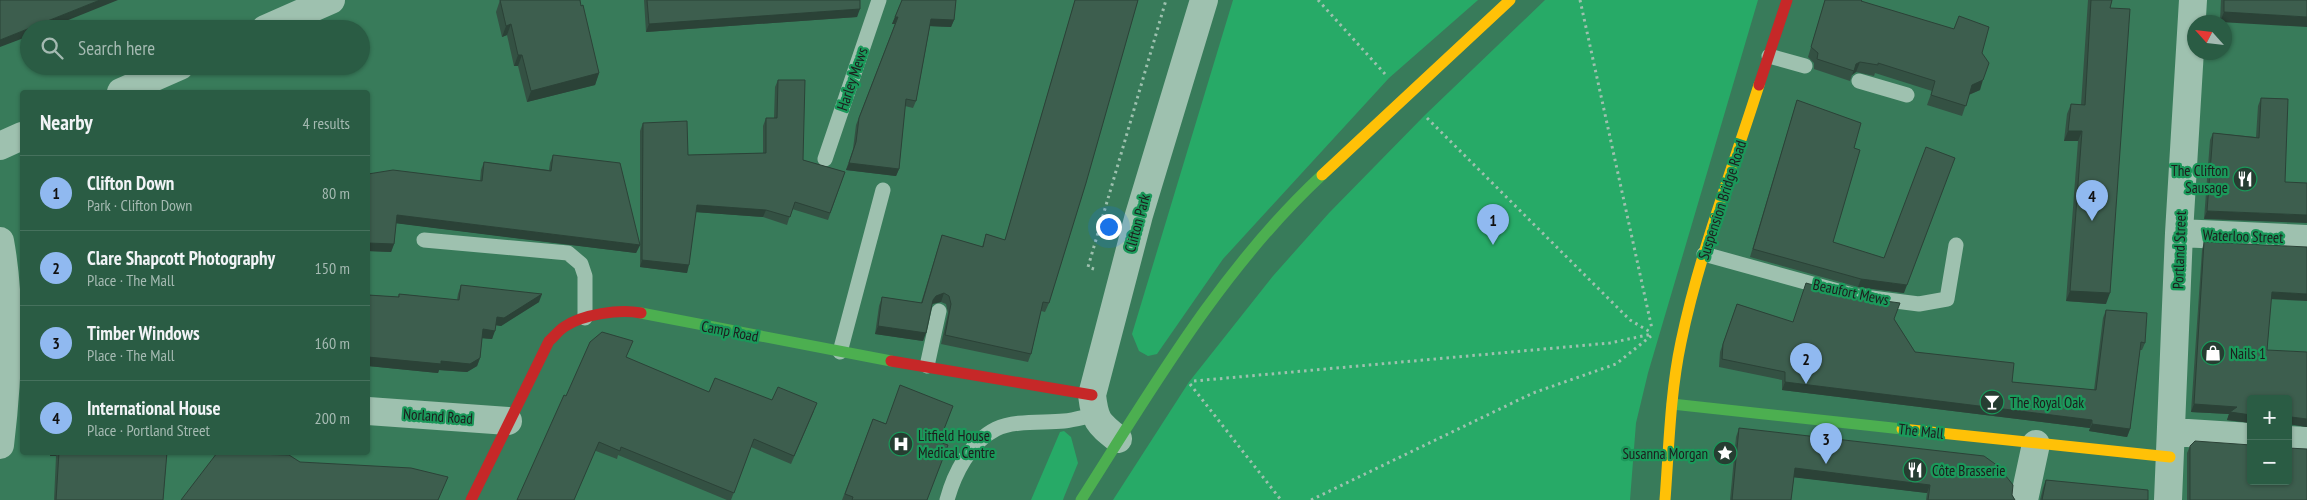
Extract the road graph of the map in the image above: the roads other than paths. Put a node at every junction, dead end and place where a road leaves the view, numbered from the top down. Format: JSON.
{"nodes":[{"id":1,"x":331,"y":0,"type":"edge"},
{"id":2,"x":879,"y":0,"type":"edge"},
{"id":3,"x":1510,"y":0,"type":"edge"},
{"id":4,"x":1787,"y":0,"type":"edge"},
{"id":5,"x":2193,"y":0,"type":"edge"},
{"id":6,"x":1204,"y":2,"type":"edge"},
{"id":7,"x":285,"y":20,"type":"edge"},
{"id":8,"x":1769,"y":56,"type":"junction"},
{"id":9,"x":1805,"y":66,"type":"dead end"},
{"id":10,"x":160,"y":75,"type":"edge"},
{"id":11,"x":1859,"y":81,"type":"edge"},
{"id":12,"x":126,"y":90,"type":"edge"},
{"id":13,"x":1907,"y":96,"type":"dead end"},
{"id":14,"x":20,"y":137,"type":"edge"},
{"id":15,"x":0,"y":146,"type":"edge"},
{"id":16,"x":825,"y":159,"type":"dead end"},
{"id":17,"x":883,"y":190,"type":"dead end"},
{"id":18,"x":2179,"y":233,"type":"junction"},
{"id":19,"x":2307,"y":239,"type":"edge"},
{"id":20,"x":424,"y":240,"type":"dead end"},
{"id":21,"x":0,"y":241,"type":"edge"},
{"id":22,"x":1956,"y":245,"type":"dead end"},
{"id":23,"x":1704,"y":254,"type":"junction"},
{"id":24,"x":939,"y":311,"type":"edge"},
{"id":25,"x":585,"y":318,"type":"junction"},
{"id":26,"x":840,"y":352,"type":"junction"},
{"id":27,"x":927,"y":366,"type":"junction"},
{"id":28,"x":15,"y":387,"type":"edge"},
{"id":29,"x":1672,"y":404,"type":"junction"},
{"id":30,"x":1093,"y":405,"type":"junction"},
{"id":31,"x":370,"y":411,"type":"edge"},
{"id":32,"x":508,"y":421,"type":"junction"},
{"id":33,"x":2247,"y":437,"type":"edge"},
{"id":34,"x":1118,"y":439,"type":"junction"},
{"id":35,"x":2292,"y":440,"type":"edge"},
{"id":36,"x":2307,"y":441,"type":"edge"},
{"id":37,"x":2036,"y":444,"type":"junction"},
{"id":38,"x":0,"y":445,"type":"edge"},
{"id":39,"x":2171,"y":445,"type":"junction"},
{"id":40,"x":471,"y":500,"type":"edge"},
{"id":41,"x":947,"y":500,"type":"edge"},
{"id":42,"x":1081,"y":500,"type":"edge"},
{"id":43,"x":1665,"y":500,"type":"edge"},
{"id":44,"x":2024,"y":500,"type":"edge"},
{"id":45,"x":2168,"y":500,"type":"edge"}],
"edges":[{"from":1,"to":7,"type":"street"},
{"from":2,"to":16,"type":"lane","name":"Harley Mews"},
{"from":3,"to":34,"type":"street"},
{"from":4,"to":8,"type":"street","name":"Suspension Bridge Road"},
{"from":5,"to":18,"type":"street","name":"Portland Street"},
{"from":6,"to":30,"type":"street","name":"Clifton Park"},
{"from":8,"to":9,"type":"lane"},
{"from":8,"to":23,"type":"street","name":"Suspension Bridge Road"},
{"from":10,"to":12,"type":"street"},
{"from":11,"to":13,"type":"lane"},
{"from":14,"to":15,"type":"street"},
{"from":17,"to":26,"type":"lane"},
{"from":18,"to":19,"type":"street","name":"Waterloo Street"},
{"from":18,"to":39,"type":"street","name":"Portland Street"},
{"from":20,"to":25,"type":"lane"},
{"from":21,"to":28,"type":"street"},
{"from":22,"to":23,"type":"lane","name":"Beaufort Mews"},
{"from":23,"to":29,"type":"street","name":"Suspension Bridge Road"},
{"from":24,"to":27,"type":"lane"},
{"from":25,"to":26,"type":"street","name":"Camp Road"},
{"from":25,"to":32,"type":"street","name":"Camp Road"},
{"from":26,"to":27,"type":"street","name":"Camp Road"},
{"from":27,"to":30,"type":"street","name":"Camp Road"},
{"from":28,"to":38,"type":"street"},
{"from":29,"to":37,"type":"street","name":"The Mall"},
{"from":29,"to":43,"type":"street","name":"Suspension Bridge Road"},
{"from":30,"to":34,"type":"street"},
{"from":30,"to":41,"type":"lane"},
{"from":31,"to":32,"type":"street","name":"Norland Road"},
{"from":32,"to":40,"type":"street","name":"Camp Road"},
{"from":33,"to":39,"type":"street","name":"The Mall"},
{"from":34,"to":42,"type":"street"},
{"from":35,"to":36,"type":"street"},
{"from":37,"to":39,"type":"street","name":"The Mall"},
{"from":37,"to":44,"type":"street"},
{"from":39,"to":45,"type":"street","name":"Portland Street"}]}
